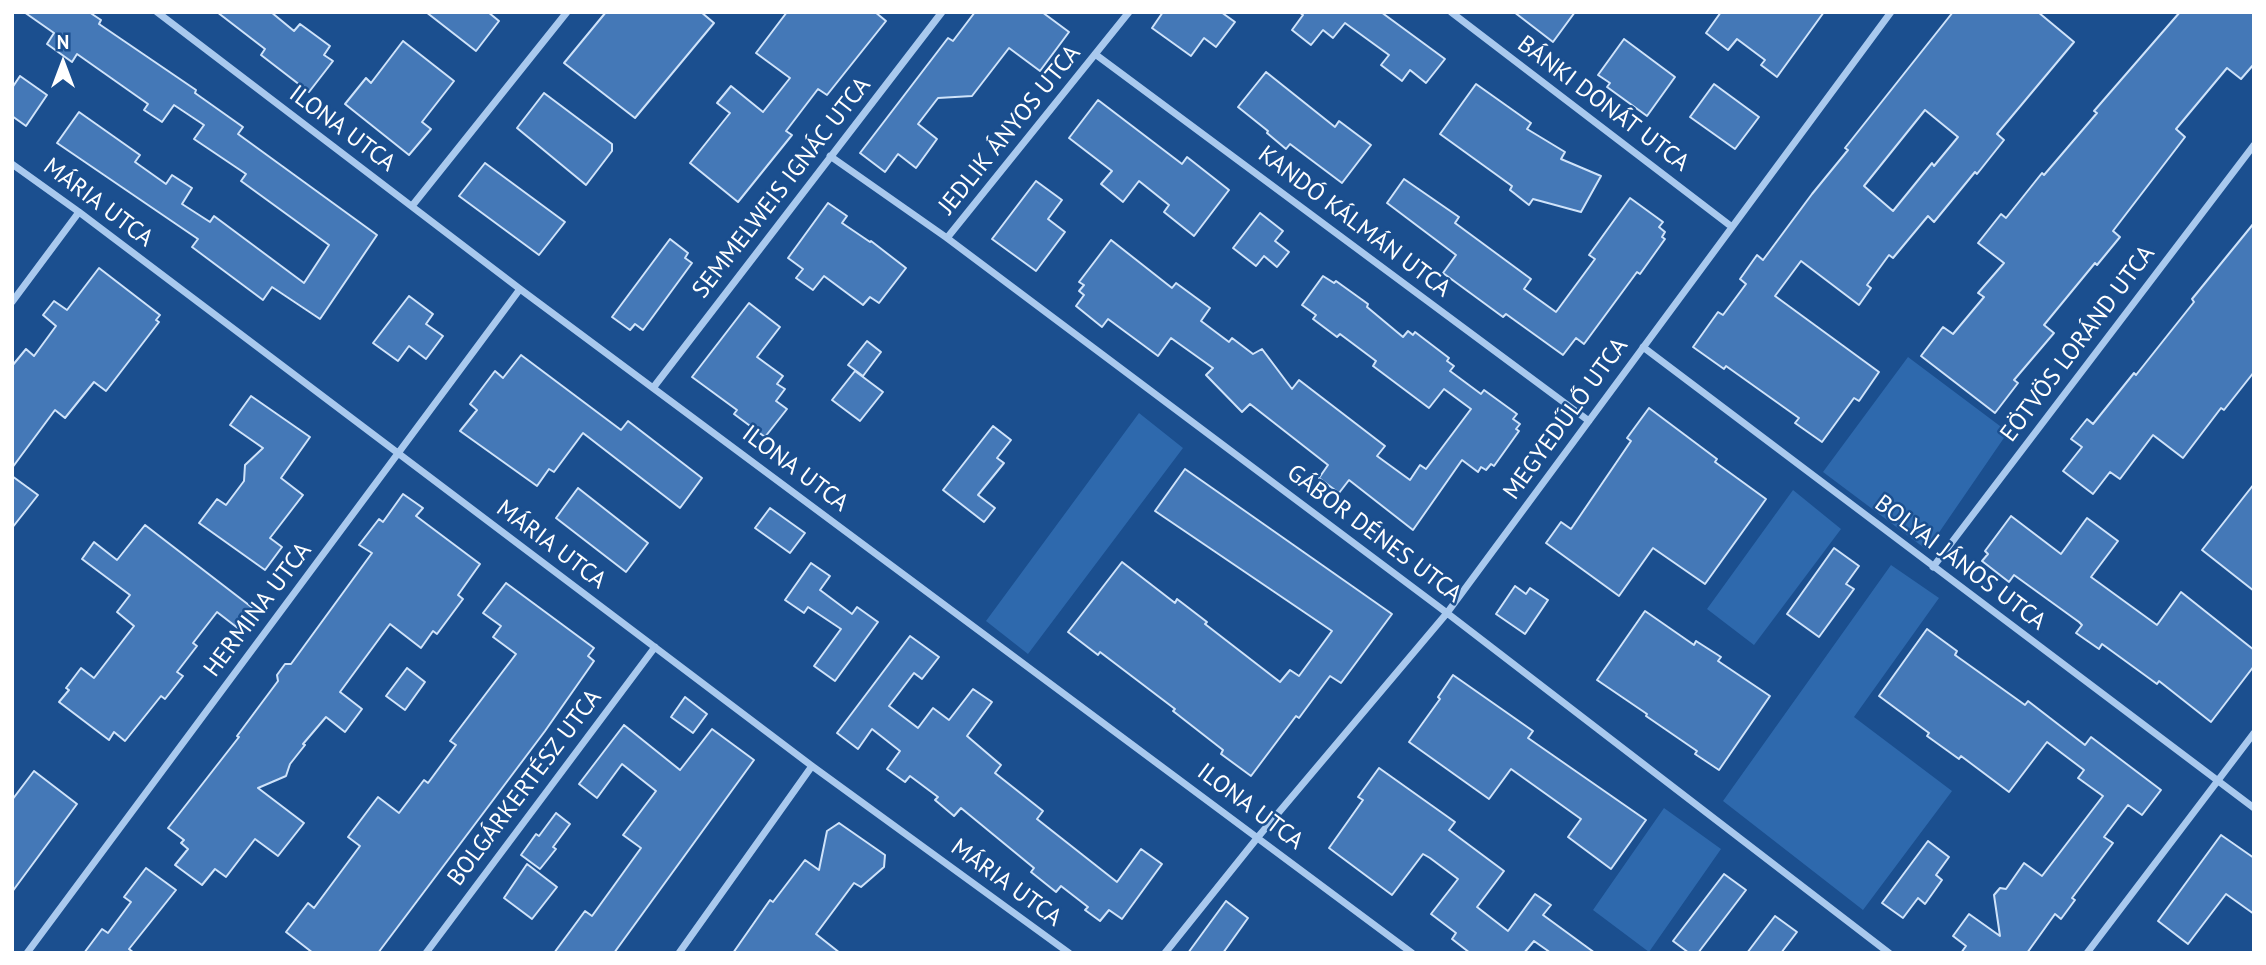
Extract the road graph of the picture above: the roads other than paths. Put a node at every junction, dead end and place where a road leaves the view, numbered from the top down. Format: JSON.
{"nodes":[{"id":1,"x":566,"y":12,"type":"edge"},
{"id":2,"x":942,"y":12,"type":"edge"},
{"id":3,"x":1129,"y":12,"type":"edge"},
{"id":4,"x":1451,"y":12,"type":"edge"},
{"id":5,"x":1891,"y":12,"type":"edge"},
{"id":6,"x":160,"y":13,"type":"edge"},
{"id":7,"x":1095,"y":54,"type":"junction"},
{"id":8,"x":2254,"y":145,"type":"edge"},
{"id":9,"x":830,"y":156,"type":"junction"},
{"id":10,"x":12,"y":164,"type":"edge"},
{"id":11,"x":412,"y":206,"type":"junction"},
{"id":12,"x":79,"y":212,"type":"junction"},
{"id":13,"x":1732,"y":227,"type":"junction"},
{"id":14,"x":947,"y":238,"type":"junction"},
{"id":15,"x":520,"y":289,"type":"junction"},
{"id":16,"x":12,"y":302,"type":"edge"},
{"id":17,"x":1643,"y":347,"type":"junction"},
{"id":18,"x":653,"y":388,"type":"junction"},
{"id":19,"x":1589,"y":421,"type":"junction"},
{"id":20,"x":398,"y":455,"type":"junction"},
{"id":21,"x":1933,"y":567,"type":"junction"},
{"id":22,"x":1447,"y":613,"type":"junction"},
{"id":23,"x":655,"y":647,"type":"junction"},
{"id":24,"x":2254,"y":733,"type":"edge"},
{"id":25,"x":812,"y":766,"type":"junction"},
{"id":26,"x":2217,"y":781,"type":"junction"},
{"id":27,"x":2254,"y":808,"type":"edge"},
{"id":28,"x":1258,"y":836,"type":"junction"},
{"id":29,"x":27,"y":953,"type":"edge"},
{"id":30,"x":426,"y":953,"type":"edge"},
{"id":31,"x":679,"y":953,"type":"edge"},
{"id":32,"x":1069,"y":953,"type":"edge"},
{"id":33,"x":1164,"y":953,"type":"edge"},
{"id":34,"x":1412,"y":953,"type":"edge"},
{"id":35,"x":1889,"y":953,"type":"edge"},
{"id":36,"x":2087,"y":953,"type":"edge"}],
"edges":[{"from":1,"to":11,"type":"street"},
{"from":2,"to":9,"type":"street","name":"SEMMELWEIS IGNÁC UTCA"},
{"from":3,"to":7,"type":"street","name":"JEDLIK ÁNYOS UTCA"},
{"from":4,"to":13,"type":"street","name":"BÁNKI DONÁT UTCA"},
{"from":5,"to":13,"type":"street","name":"MEGYEDŰLŐ UTCA"},
{"from":6,"to":11,"type":"street","name":"ILONA UTCA"},
{"from":7,"to":14,"type":"street","name":"JEDLIK ÁNYOS UTCA"},
{"from":7,"to":19,"type":"street","name":"KANDÓ KÁLMÁN UTCA"},
{"from":8,"to":21,"type":"street","name":"EÖTVÖS LORÁND UTCA"},
{"from":9,"to":14,"type":"street","name":"GÁBOR DÉNES UTCA"},
{"from":9,"to":18,"type":"street","name":"SEMMELWEIS IGNÁC UTCA"},
{"from":10,"to":12,"type":"street","name":"MÁRIA UTCA"},
{"from":11,"to":15,"type":"street","name":"ILONA UTCA"},
{"from":12,"to":16,"type":"street"},
{"from":12,"to":20,"type":"street","name":"MÁRIA UTCA"},
{"from":13,"to":17,"type":"street","name":"MEGYEDŰLŐ UTCA"},
{"from":14,"to":22,"type":"street","name":"GÁBOR DÉNES UTCA"},
{"from":15,"to":18,"type":"street","name":"ILONA UTCA"},
{"from":15,"to":20,"type":"street","name":"HERMINA UTCA"},
{"from":17,"to":19,"type":"street","name":"MEGYEDŰLŐ UTCA"},
{"from":17,"to":21,"type":"street","name":"BOLYAI JÁNOS UTCA"},
{"from":18,"to":28,"type":"street","name":"ILONA UTCA"},
{"from":19,"to":22,"type":"street","name":"MEGYEDŰLŐ UTCA"},
{"from":20,"to":23,"type":"street","name":"MÁRIA UTCA"},
{"from":20,"to":29,"type":"street","name":"HERMINA UTCA"},
{"from":21,"to":26,"type":"street","name":"BOLYAI JÁNOS UTCA"},
{"from":22,"to":28,"type":"street","name":"MEGYEDŰLŐ UTCA"},
{"from":22,"to":35,"type":"street","name":"GÁBOR DÉNES UTCA"},
{"from":23,"to":25,"type":"street","name":"MÁRIA UTCA"},
{"from":23,"to":30,"type":"street","name":"BOLGÁRKERTÉSZ UTCA"},
{"from":24,"to":26,"type":"street"},
{"from":25,"to":31,"type":"street"},
{"from":25,"to":32,"type":"street","name":"MÁRIA UTCA"},
{"from":26,"to":27,"type":"street","name":"BOLYAI JÁNOS UTCA"},
{"from":26,"to":36,"type":"street"},
{"from":28,"to":33,"type":"street","name":"MEGYEDŰLŐ UTCA"},
{"from":28,"to":34,"type":"street","name":"ILONA UTCA"}]}
